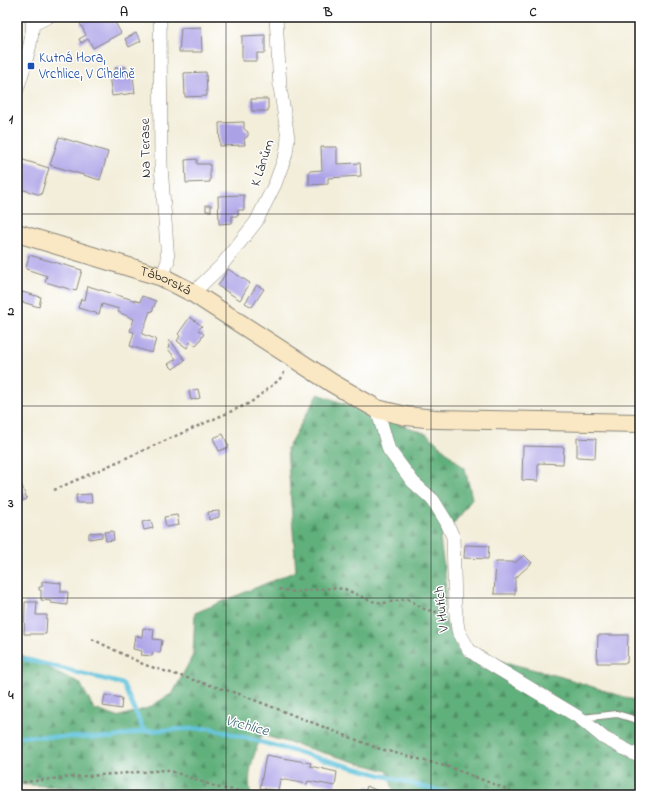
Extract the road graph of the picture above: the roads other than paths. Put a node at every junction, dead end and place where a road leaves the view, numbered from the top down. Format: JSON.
{"nodes":[{"id":1,"x":48,"y":17,"type":"edge"},
{"id":2,"x":160,"y":17,"type":"edge"},
{"id":3,"x":276,"y":17,"type":"edge"},
{"id":4,"x":32,"y":20,"type":"edge"},
{"id":5,"x":21,"y":64,"type":"edge"},
{"id":6,"x":17,"y":90,"type":"edge"},
{"id":7,"x":17,"y":233,"type":"edge"},
{"id":8,"x":162,"y":277,"type":"junction"},
{"id":9,"x":193,"y":293,"type":"junction"},
{"id":10,"x":377,"y":409,"type":"junction"},
{"id":11,"x":640,"y":423,"type":"edge"},
{"id":12,"x":580,"y":718,"type":"junction"},
{"id":13,"x":640,"y":722,"type":"edge"},
{"id":14,"x":640,"y":757,"type":"edge"}],
"edges":[{"from":1,"to":4,"type":"street"},
{"from":2,"to":8,"type":"street","name":"Na Terase"},
{"from":3,"to":9,"type":"street","name":"K Lánům"},
{"from":4,"to":5,"type":"street"},
{"from":5,"to":6,"type":"street"},
{"from":7,"to":8,"type":"street","name":"Táborská"},
{"from":8,"to":9,"type":"street","name":"Táborská"},
{"from":9,"to":10,"type":"street","name":"Táborská"},
{"from":10,"to":11,"type":"street","name":"Táborská"},
{"from":10,"to":12,"type":"street","name":"V Hutích"},
{"from":12,"to":13,"type":"lane"},
{"from":12,"to":14,"type":"street","name":"V Hutích"}]}
